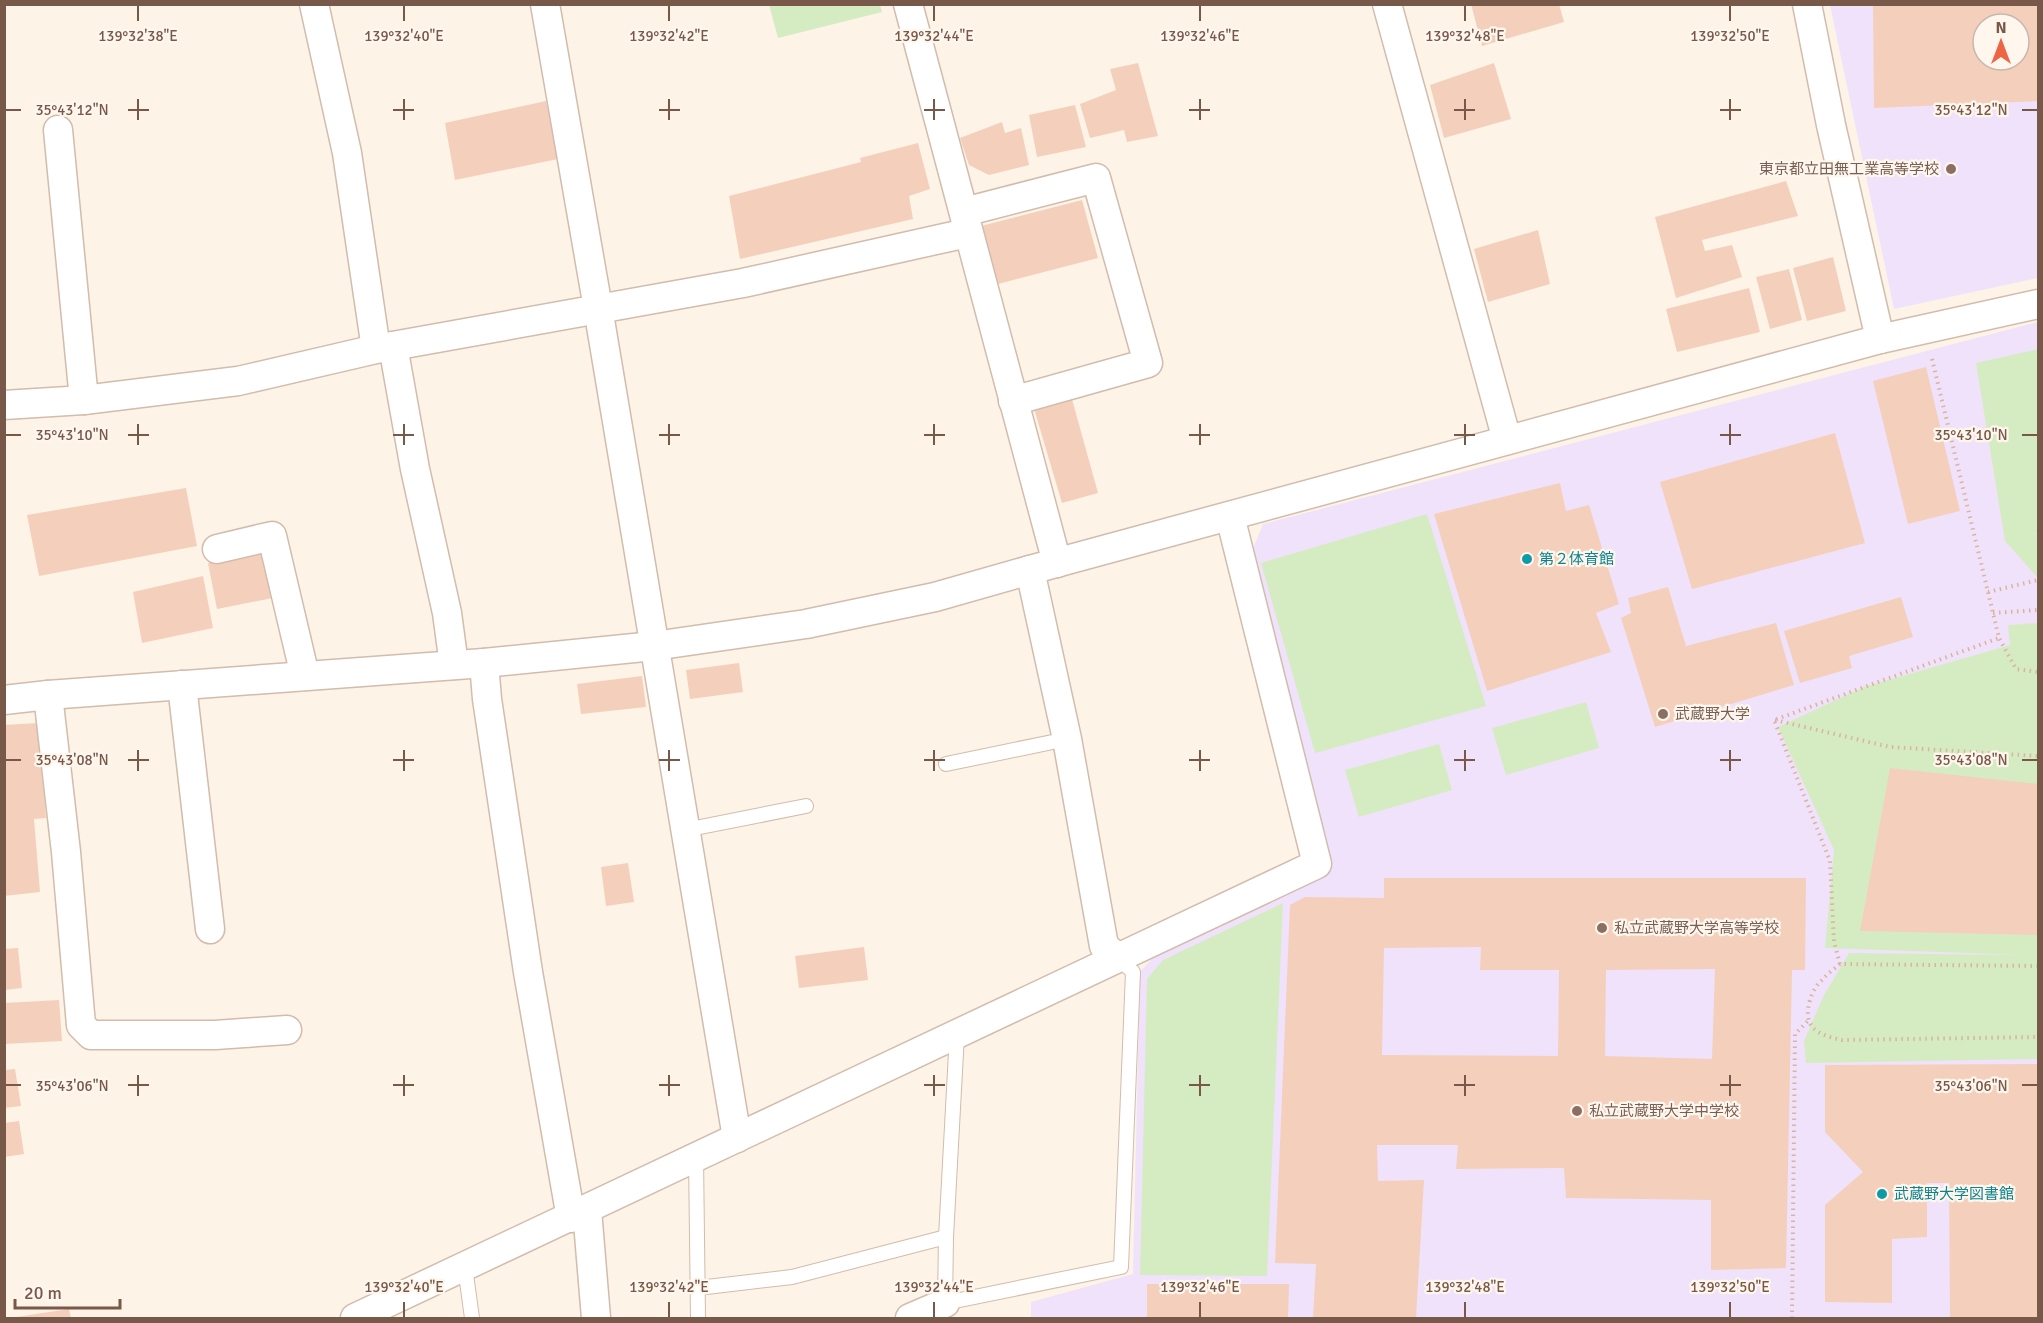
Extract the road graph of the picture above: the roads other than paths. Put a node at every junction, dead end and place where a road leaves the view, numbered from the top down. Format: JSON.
{"nodes":[{"id":1,"x":314,"y":4,"type":"edge"},
{"id":2,"x":545,"y":4,"type":"edge"},
{"id":3,"x":908,"y":4,"type":"edge"},
{"id":4,"x":1387,"y":4,"type":"edge"},
{"id":5,"x":1807,"y":4,"type":"edge"},
{"id":6,"x":58,"y":130,"type":"dead end"},
{"id":7,"x":966,"y":222,"type":"junction"},
{"id":8,"x":2038,"y":304,"type":"edge"},
{"id":9,"x":598,"y":308,"type":"junction"},
{"id":10,"x":1880,"y":339,"type":"junction"},
{"id":11,"x":384,"y":347,"type":"junction"},
{"id":12,"x":84,"y":400,"type":"junction"},
{"id":13,"x":1013,"y":401,"type":"junction"},
{"id":14,"x":4,"y":405,"type":"edge"},
{"id":15,"x":1508,"y":440,"type":"junction"},
{"id":16,"x":1230,"y":516,"type":"junction"},
{"id":17,"x":217,"y":549,"type":"dead end"},
{"id":18,"x":1043,"y":566,"type":"junction"},
{"id":19,"x":654,"y":646,"type":"junction"},
{"id":20,"x":484,"y":663,"type":"junction"},
{"id":21,"x":454,"y":665,"type":"junction"},
{"id":22,"x":305,"y":676,"type":"junction"},
{"id":23,"x":182,"y":685,"type":"junction"},
{"id":24,"x":48,"y":695,"type":"junction"},
{"id":25,"x":4,"y":700,"type":"edge"},
{"id":26,"x":1067,"y":739,"type":"junction"},
{"id":27,"x":946,"y":764,"type":"dead end"},
{"id":28,"x":806,"y":806,"type":"dead end"},
{"id":29,"x":685,"y":830,"type":"junction"},
{"id":30,"x":210,"y":929,"type":"dead end"},
{"id":31,"x":1117,"y":957,"type":"junction"},
{"id":32,"x":287,"y":1030,"type":"dead end"},
{"id":33,"x":957,"y":1034,"type":"junction"},
{"id":34,"x":737,"y":1138,"type":"junction"},
{"id":35,"x":696,"y":1157,"type":"junction"},
{"id":36,"x":579,"y":1214,"type":"junction"},
{"id":37,"x":946,"y":1237,"type":"junction"},
{"id":38,"x":465,"y":1267,"type":"junction"},
{"id":39,"x":698,"y":1288,"type":"junction"},
{"id":40,"x":945,"y":1304,"type":"junction"},
{"id":41,"x":355,"y":1318,"type":"edge"},
{"id":42,"x":472,"y":1318,"type":"edge"},
{"id":43,"x":596,"y":1318,"type":"edge"},
{"id":44,"x":698,"y":1318,"type":"edge"},
{"id":45,"x":910,"y":1318,"type":"edge"}],
"edges":[{"from":1,"to":11,"type":"street"},
{"from":2,"to":9,"type":"street"},
{"from":3,"to":7,"type":"street"},
{"from":4,"to":15,"type":"street"},
{"from":5,"to":10,"type":"street"},
{"from":6,"to":12,"type":"street"},
{"from":7,"to":9,"type":"street"},
{"from":7,"to":13,"type":"street"},
{"from":7,"to":13,"type":"street"},
{"from":8,"to":10,"type":"street"},
{"from":9,"to":11,"type":"street"},
{"from":9,"to":19,"type":"street"},
{"from":10,"to":15,"type":"street"},
{"from":11,"to":12,"type":"street"},
{"from":11,"to":21,"type":"street"},
{"from":12,"to":14,"type":"street"},
{"from":13,"to":18,"type":"street"},
{"from":15,"to":16,"type":"street"},
{"from":16,"to":18,"type":"street"},
{"from":16,"to":31,"type":"street"},
{"from":17,"to":22,"type":"street"},
{"from":18,"to":19,"type":"street"},
{"from":18,"to":26,"type":"street"},
{"from":19,"to":20,"type":"street"},
{"from":19,"to":29,"type":"street"},
{"from":20,"to":21,"type":"street"},
{"from":20,"to":36,"type":"street"},
{"from":21,"to":22,"type":"street"},
{"from":22,"to":23,"type":"street"},
{"from":23,"to":24,"type":"street"},
{"from":23,"to":30,"type":"street"},
{"from":24,"to":25,"type":"street"},
{"from":24,"to":32,"type":"street"},
{"from":26,"to":27,"type":"lane"},
{"from":26,"to":31,"type":"street"},
{"from":28,"to":29,"type":"lane"},
{"from":29,"to":34,"type":"street"},
{"from":31,"to":33,"type":"street"},
{"from":31,"to":40,"type":"lane"},
{"from":33,"to":34,"type":"street"},
{"from":33,"to":37,"type":"lane"},
{"from":34,"to":35,"type":"street"},
{"from":35,"to":36,"type":"street"},
{"from":35,"to":39,"type":"lane"},
{"from":36,"to":38,"type":"street"},
{"from":36,"to":43,"type":"street"},
{"from":37,"to":39,"type":"lane"},
{"from":37,"to":40,"type":"lane"},
{"from":38,"to":41,"type":"street"},
{"from":38,"to":42,"type":"lane"},
{"from":39,"to":44,"type":"lane"},
{"from":40,"to":45,"type":"street"}]}
